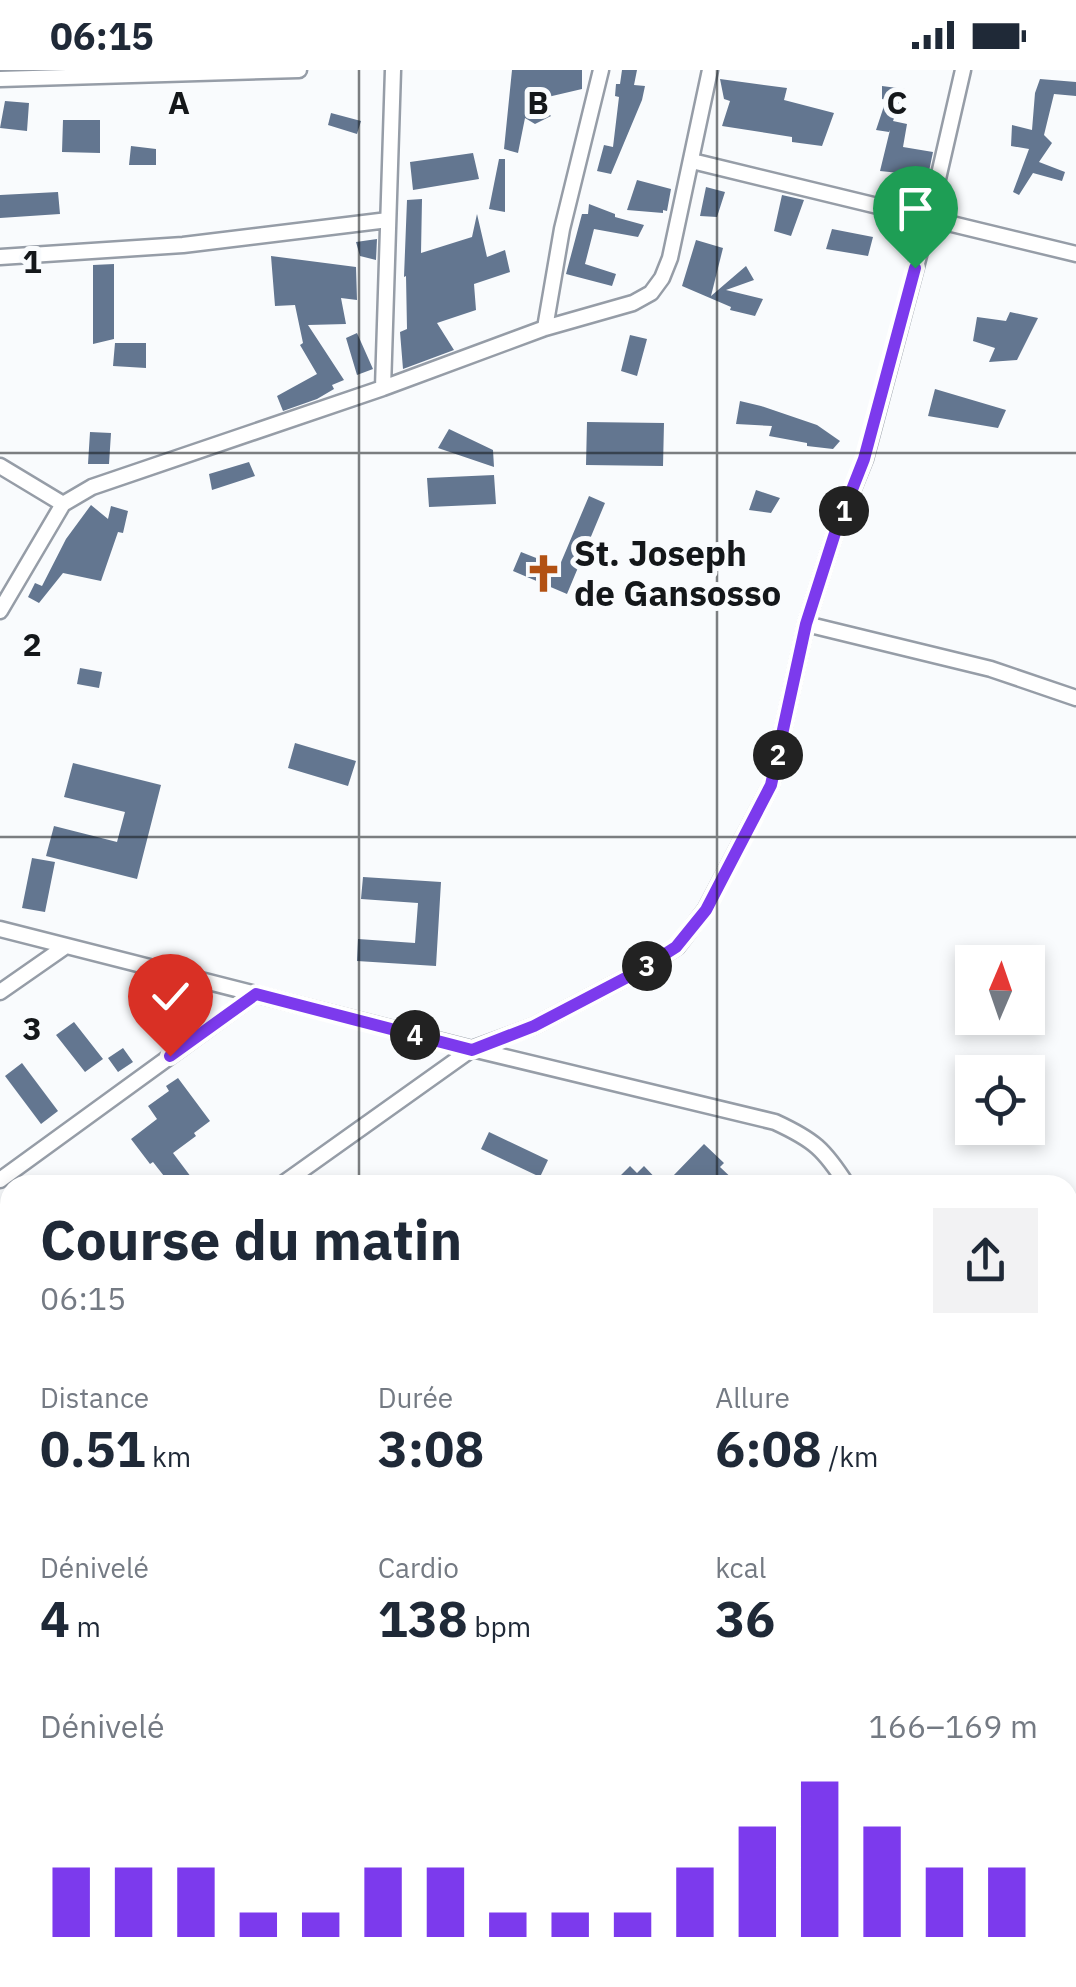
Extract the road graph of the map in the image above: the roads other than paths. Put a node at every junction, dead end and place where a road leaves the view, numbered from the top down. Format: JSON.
{"nodes":[{"id":1,"x":298,"y":70,"type":"edge"},
{"id":2,"x":394,"y":70,"type":"edge"},
{"id":3,"x":601,"y":70,"type":"edge"},
{"id":4,"x":710,"y":70,"type":"edge"},
{"id":5,"x":963,"y":70,"type":"edge"},
{"id":6,"x":0,"y":79,"type":"edge"},
{"id":7,"x":692,"y":161,"type":"junction"},
{"id":8,"x":929,"y":218,"type":"junction"},
{"id":9,"x":388,"y":220,"type":"junction"},
{"id":10,"x":1076,"y":254,"type":"edge"},
{"id":11,"x":0,"y":256,"type":"edge"},
{"id":12,"x":545,"y":328,"type":"junction"},
{"id":13,"x":382,"y":388,"type":"junction"},
{"id":14,"x":0,"y":466,"type":"edge"},
{"id":15,"x":63,"y":504,"type":"junction"},
{"id":16,"x":0,"y":611,"type":"edge"},
{"id":17,"x":806,"y":624,"type":"junction"},
{"id":18,"x":1076,"y":698,"type":"edge"},
{"id":19,"x":0,"y":929,"type":"edge"},
{"id":20,"x":66,"y":946,"type":"junction"},
{"id":21,"x":0,"y":992,"type":"edge"},
{"id":22,"x":256,"y":994,"type":"junction"},
{"id":23,"x":472,"y":1050,"type":"junction"},
{"id":24,"x":7,"y":1175,"type":"edge"},
{"id":25,"x":295,"y":1175,"type":"edge"},
{"id":26,"x":841,"y":1175,"type":"edge"}],
"edges":[{"from":1,"to":6,"type":"street"},
{"from":2,"to":9,"type":"street"},
{"from":3,"to":12,"type":"street"},
{"from":4,"to":7,"type":"street"},
{"from":5,"to":8,"type":"street"},
{"from":7,"to":8,"type":"street"},
{"from":7,"to":12,"type":"street"},
{"from":8,"to":10,"type":"street"},
{"from":8,"to":17,"type":"street"},
{"from":9,"to":11,"type":"street"},
{"from":9,"to":13,"type":"street"},
{"from":12,"to":13,"type":"street"},
{"from":13,"to":15,"type":"street"},
{"from":14,"to":15,"type":"street"},
{"from":15,"to":16,"type":"street"},
{"from":17,"to":18,"type":"street"},
{"from":17,"to":23,"type":"street"},
{"from":19,"to":20,"type":"street"},
{"from":20,"to":21,"type":"street"},
{"from":20,"to":22,"type":"street"},
{"from":22,"to":23,"type":"street"},
{"from":22,"to":24,"type":"street"},
{"from":23,"to":25,"type":"street"},
{"from":23,"to":26,"type":"street"}]}
